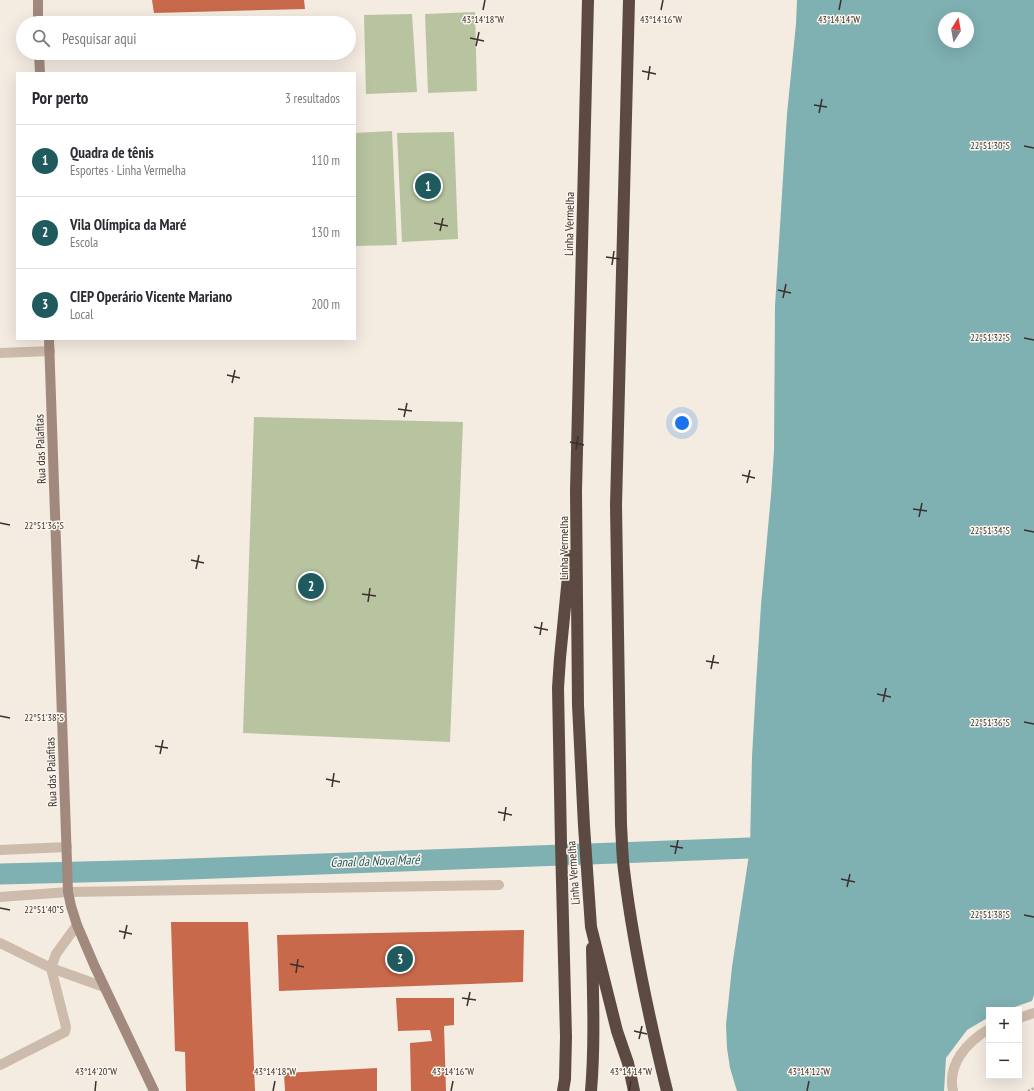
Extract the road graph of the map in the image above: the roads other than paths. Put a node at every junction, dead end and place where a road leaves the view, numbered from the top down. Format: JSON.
{"nodes":[{"id":1,"x":38,"y":0,"type":"edge"},
{"id":2,"x":588,"y":0,"type":"edge"},
{"id":3,"x":629,"y":0,"type":"edge"},
{"id":4,"x":38,"y":16,"type":"edge"},
{"id":5,"x":39,"y":60,"type":"edge"},
{"id":6,"x":40,"y":72,"type":"edge"},
{"id":7,"x":49,"y":340,"type":"edge"},
{"id":8,"x":50,"y":351,"type":"junction"},
{"id":9,"x":0,"y":353,"type":"edge"},
{"id":10,"x":576,"y":491,"type":"junction"},
{"id":11,"x":67,"y":847,"type":"junction"},
{"id":12,"x":0,"y":850,"type":"edge"},
{"id":13,"x":499,"y":885,"type":"dead end"},
{"id":14,"x":68,"y":892,"type":"junction"},
{"id":15,"x":0,"y":897,"type":"edge"},
{"id":16,"x":77,"y":925,"type":"junction"},
{"id":17,"x":591,"y":927,"type":"junction"},
{"id":18,"x":0,"y":943,"type":"edge"},
{"id":19,"x":51,"y":968,"type":"junction"},
{"id":20,"x":104,"y":987,"type":"junction"},
{"id":21,"x":1034,"y":1014,"type":"edge"},
{"id":22,"x":1022,"y":1017,"type":"edge"},
{"id":23,"x":986,"y":1031,"type":"edge"},
{"id":24,"x":0,"y":1065,"type":"edge"},
{"id":25,"x":154,"y":1091,"type":"edge"},
{"id":26,"x":563,"y":1091,"type":"edge"},
{"id":27,"x":591,"y":1091,"type":"edge"},
{"id":28,"x":634,"y":1091,"type":"edge"},
{"id":29,"x":667,"y":1091,"type":"edge"},
{"id":30,"x":953,"y":1091,"type":"edge"}],
"edges":[{"from":1,"to":4,"type":"street"},
{"from":2,"to":10,"type":"highway","name":"Linha Vermelha"},
{"from":3,"to":29,"type":"highway"},
{"from":5,"to":6,"type":"street"},
{"from":7,"to":8,"type":"street","name":"Rua das Palafitas"},
{"from":8,"to":9,"type":"street"},
{"from":8,"to":11,"type":"street","name":"Rua das Palafitas"},
{"from":10,"to":17,"type":"highway","name":"Linha Vermelha"},
{"from":10,"to":26,"type":"highway"},
{"from":11,"to":12,"type":"street"},
{"from":11,"to":14,"type":"street","name":"Rua das Palafitas"},
{"from":13,"to":14,"type":"street"},
{"from":14,"to":15,"type":"street"},
{"from":14,"to":16,"type":"street","name":"Rua das Palafitas"},
{"from":16,"to":19,"type":"street"},
{"from":16,"to":20,"type":"street","name":"Rua das Palafitas"},
{"from":17,"to":27,"type":"highway"},
{"from":17,"to":28,"type":"highway","name":"Linha Vermelha"},
{"from":18,"to":19,"type":"street"},
{"from":19,"to":20,"type":"street"},
{"from":19,"to":24,"type":"street"},
{"from":20,"to":25,"type":"street","name":"Rua das Palafitas"},
{"from":21,"to":22,"type":"street"},
{"from":23,"to":30,"type":"street"}]}
